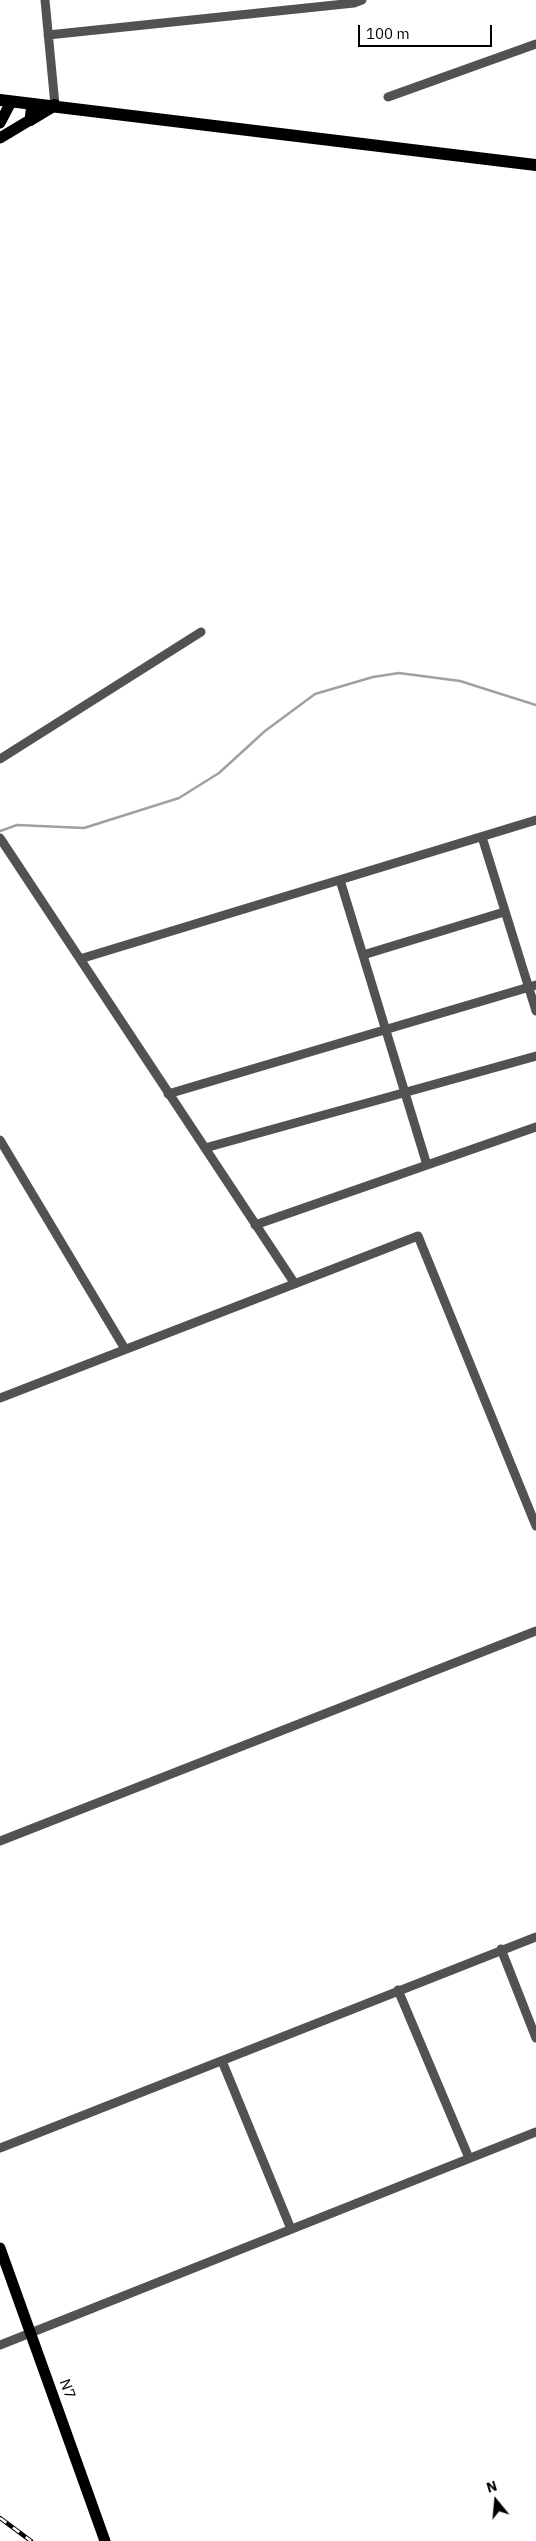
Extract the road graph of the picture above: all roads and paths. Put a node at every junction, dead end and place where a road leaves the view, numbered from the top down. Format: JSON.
{"nodes":[{"id":1,"x":45,"y":0,"type":"edge"},
{"id":2,"x":362,"y":0,"type":"edge"},
{"id":3,"x":48,"y":35,"type":"junction"},
{"id":4,"x":536,"y":44,"type":"edge"},
{"id":5,"x":388,"y":97,"type":"dead end"},
{"id":6,"x":6,"y":101,"type":"edge"},
{"id":7,"x":32,"y":104,"type":"junction"},
{"id":8,"x":55,"y":106,"type":"junction"},
{"id":9,"x":30,"y":120,"type":"junction"},
{"id":10,"x":0,"y":122,"type":"edge"},
{"id":11,"x":0,"y":138,"type":"edge"},
{"id":12,"x":536,"y":165,"type":"edge"},
{"id":13,"x":201,"y":632,"type":"dead end"},
{"id":14,"x":0,"y":759,"type":"edge"},
{"id":15,"x":536,"y":820,"type":"edge"},
{"id":16,"x":482,"y":837,"type":"junction"},
{"id":17,"x":1,"y":842,"type":"edge"},
{"id":18,"x":340,"y":880,"type":"junction"},
{"id":19,"x":504,"y":912,"type":"junction"},
{"id":20,"x":363,"y":955,"type":"junction"},
{"id":21,"x":80,"y":960,"type":"junction"},
{"id":22,"x":532,"y":986,"type":"edge"},
{"id":23,"x":536,"y":1011,"type":"edge"},
{"id":24,"x":386,"y":1029,"type":"junction"},
{"id":25,"x":536,"y":1056,"type":"edge"},
{"id":26,"x":405,"y":1093,"type":"junction"},
{"id":27,"x":168,"y":1094,"type":"junction"},
{"id":28,"x":536,"y":1127,"type":"edge"},
{"id":29,"x":0,"y":1140,"type":"edge"},
{"id":30,"x":205,"y":1148,"type":"junction"},
{"id":31,"x":427,"y":1165,"type":"junction"},
{"id":32,"x":255,"y":1225,"type":"junction"},
{"id":33,"x":295,"y":1284,"type":"junction"},
{"id":34,"x":125,"y":1349,"type":"junction"},
{"id":35,"x":0,"y":1398,"type":"edge"},
{"id":36,"x":536,"y":1526,"type":"edge"},
{"id":37,"x":536,"y":1631,"type":"edge"},
{"id":38,"x":0,"y":1841,"type":"edge"},
{"id":39,"x":536,"y":1937,"type":"edge"},
{"id":40,"x":501,"y":1949,"type":"junction"},
{"id":41,"x":398,"y":1990,"type":"junction"},
{"id":42,"x":536,"y":2038,"type":"edge"},
{"id":43,"x":222,"y":2060,"type":"junction"},
{"id":44,"x":536,"y":2132,"type":"edge"},
{"id":45,"x":0,"y":2148,"type":"edge"},
{"id":46,"x":469,"y":2158,"type":"junction"},
{"id":47,"x":291,"y":2229,"type":"junction"},
{"id":48,"x":0,"y":2248,"type":"edge"},
{"id":49,"x":31,"y":2333,"type":"junction"},
{"id":50,"x":0,"y":2345,"type":"edge"},
{"id":51,"x":105,"y":2541,"type":"edge"}],
"edges":[{"from":1,"to":3,"type":"street"},
{"from":2,"to":3,"type":"street"},
{"from":3,"to":8,"type":"street"},
{"from":4,"to":5,"type":"street"},
{"from":6,"to":7,"type":"highway"},
{"from":6,"to":10,"type":"main road"},
{"from":7,"to":8,"type":"highway"},
{"from":7,"to":9,"type":"main road"},
{"from":8,"to":9,"type":"highway"},
{"from":8,"to":12,"type":"highway"},
{"from":9,"to":11,"type":"main road"},
{"from":13,"to":14,"type":"street"},
{"from":15,"to":16,"type":"street"},
{"from":16,"to":18,"type":"street"},
{"from":16,"to":19,"type":"street"},
{"from":17,"to":21,"type":"street"},
{"from":18,"to":20,"type":"street"},
{"from":18,"to":21,"type":"street"},
{"from":19,"to":20,"type":"street"},
{"from":19,"to":22,"type":"street"},
{"from":20,"to":24,"type":"street"},
{"from":21,"to":27,"type":"street"},
{"from":22,"to":23,"type":"street"},
{"from":22,"to":24,"type":"street"},
{"from":24,"to":26,"type":"street"},
{"from":24,"to":27,"type":"street"},
{"from":25,"to":26,"type":"street"},
{"from":26,"to":30,"type":"street"},
{"from":26,"to":31,"type":"street"},
{"from":27,"to":30,"type":"street"},
{"from":28,"to":31,"type":"street"},
{"from":29,"to":34,"type":"street"},
{"from":30,"to":32,"type":"street"},
{"from":31,"to":32,"type":"street"},
{"from":32,"to":33,"type":"street"},
{"from":33,"to":34,"type":"street"},
{"from":33,"to":36,"type":"street"},
{"from":34,"to":35,"type":"street"},
{"from":37,"to":38,"type":"street"},
{"from":39,"to":40,"type":"street"},
{"from":40,"to":41,"type":"street"},
{"from":40,"to":42,"type":"street"},
{"from":41,"to":43,"type":"street"},
{"from":41,"to":46,"type":"street"},
{"from":43,"to":45,"type":"street"},
{"from":43,"to":47,"type":"street"},
{"from":44,"to":46,"type":"street"},
{"from":46,"to":47,"type":"street"},
{"from":47,"to":49,"type":"street"},
{"from":48,"to":49,"type":"main road","name":"N7"},
{"from":49,"to":50,"type":"street"},
{"from":49,"to":51,"type":"main road","name":"N7"}]}
